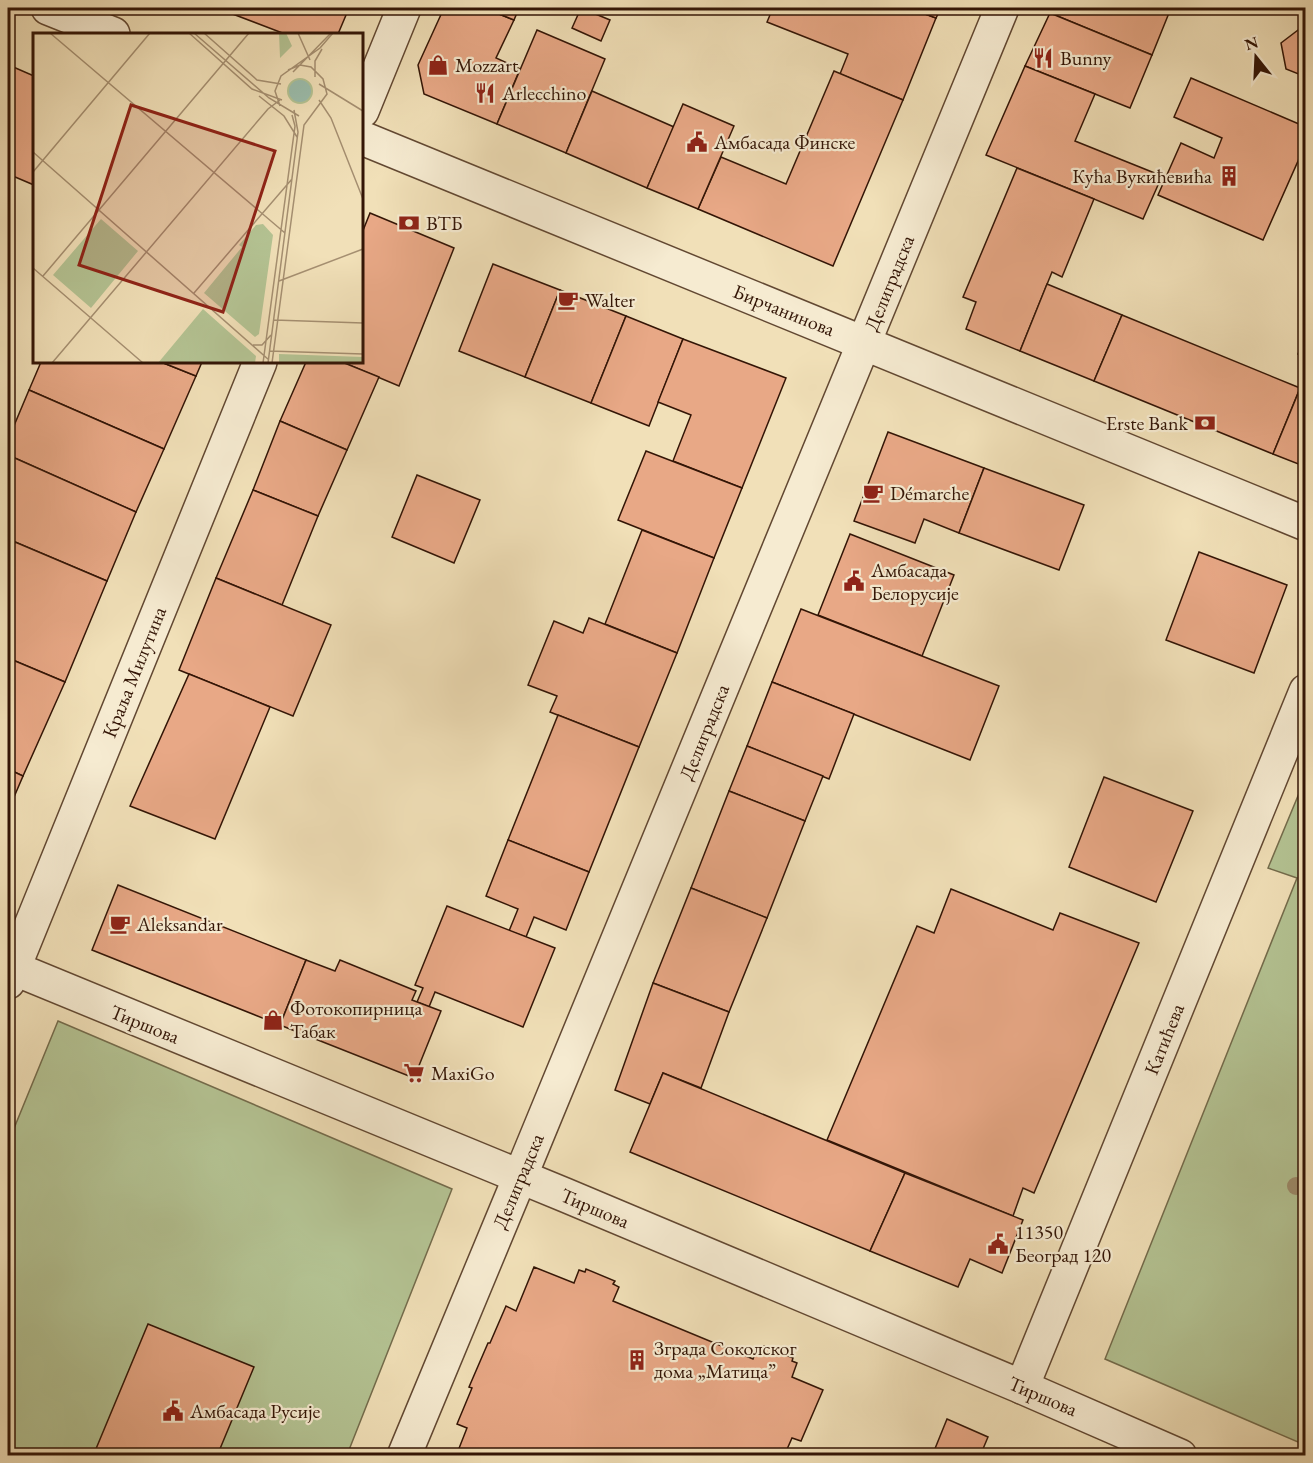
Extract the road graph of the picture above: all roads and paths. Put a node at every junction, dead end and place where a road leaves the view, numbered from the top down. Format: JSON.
{"nodes":[{"id":1,"x":48,"y":8,"type":"edge"},
{"id":2,"x":404,"y":8,"type":"edge"},
{"id":3,"x":1002,"y":8,"type":"edge"},
{"id":4,"x":110,"y":33,"type":"edge"},
{"id":5,"x":363,"y":109,"type":"edge"},
{"id":6,"x":363,"y":138,"type":"edge"},
{"id":7,"x":864,"y":343,"type":"junction"},
{"id":8,"x":260,"y":363,"type":"edge"},
{"id":9,"x":1305,"y":524,"type":"edge"},
{"id":10,"x":1305,"y":691,"type":"edge"},
{"id":11,"x":9,"y":972,"type":"edge"},
{"id":12,"x":520,"y":1177,"type":"junction"},
{"id":13,"x":1022,"y":1387,"type":"junction"},
{"id":14,"x":404,"y":1455,"type":"edge"},
{"id":15,"x":1180,"y":1455,"type":"edge"}],
"edges":[{"from":1,"to":4,"type":"street"},
{"from":2,"to":5,"type":"street"},
{"from":3,"to":7,"type":"street","name":"Делиградска"},
{"from":6,"to":7,"type":"street","name":"Бирчанинова"},
{"from":7,"to":9,"type":"street","name":"Бирчанинова"},
{"from":7,"to":12,"type":"street","name":"Делиградска"},
{"from":8,"to":11,"type":"street","name":"Краља Милутина"},
{"from":10,"to":13,"type":"street","name":"Катићева"},
{"from":11,"to":12,"type":"street","name":"Тиршова"},
{"from":12,"to":13,"type":"street","name":"Тиршова"},
{"from":12,"to":14,"type":"street","name":"Делиградска"},
{"from":13,"to":15,"type":"street","name":"Тиршова"}]}
